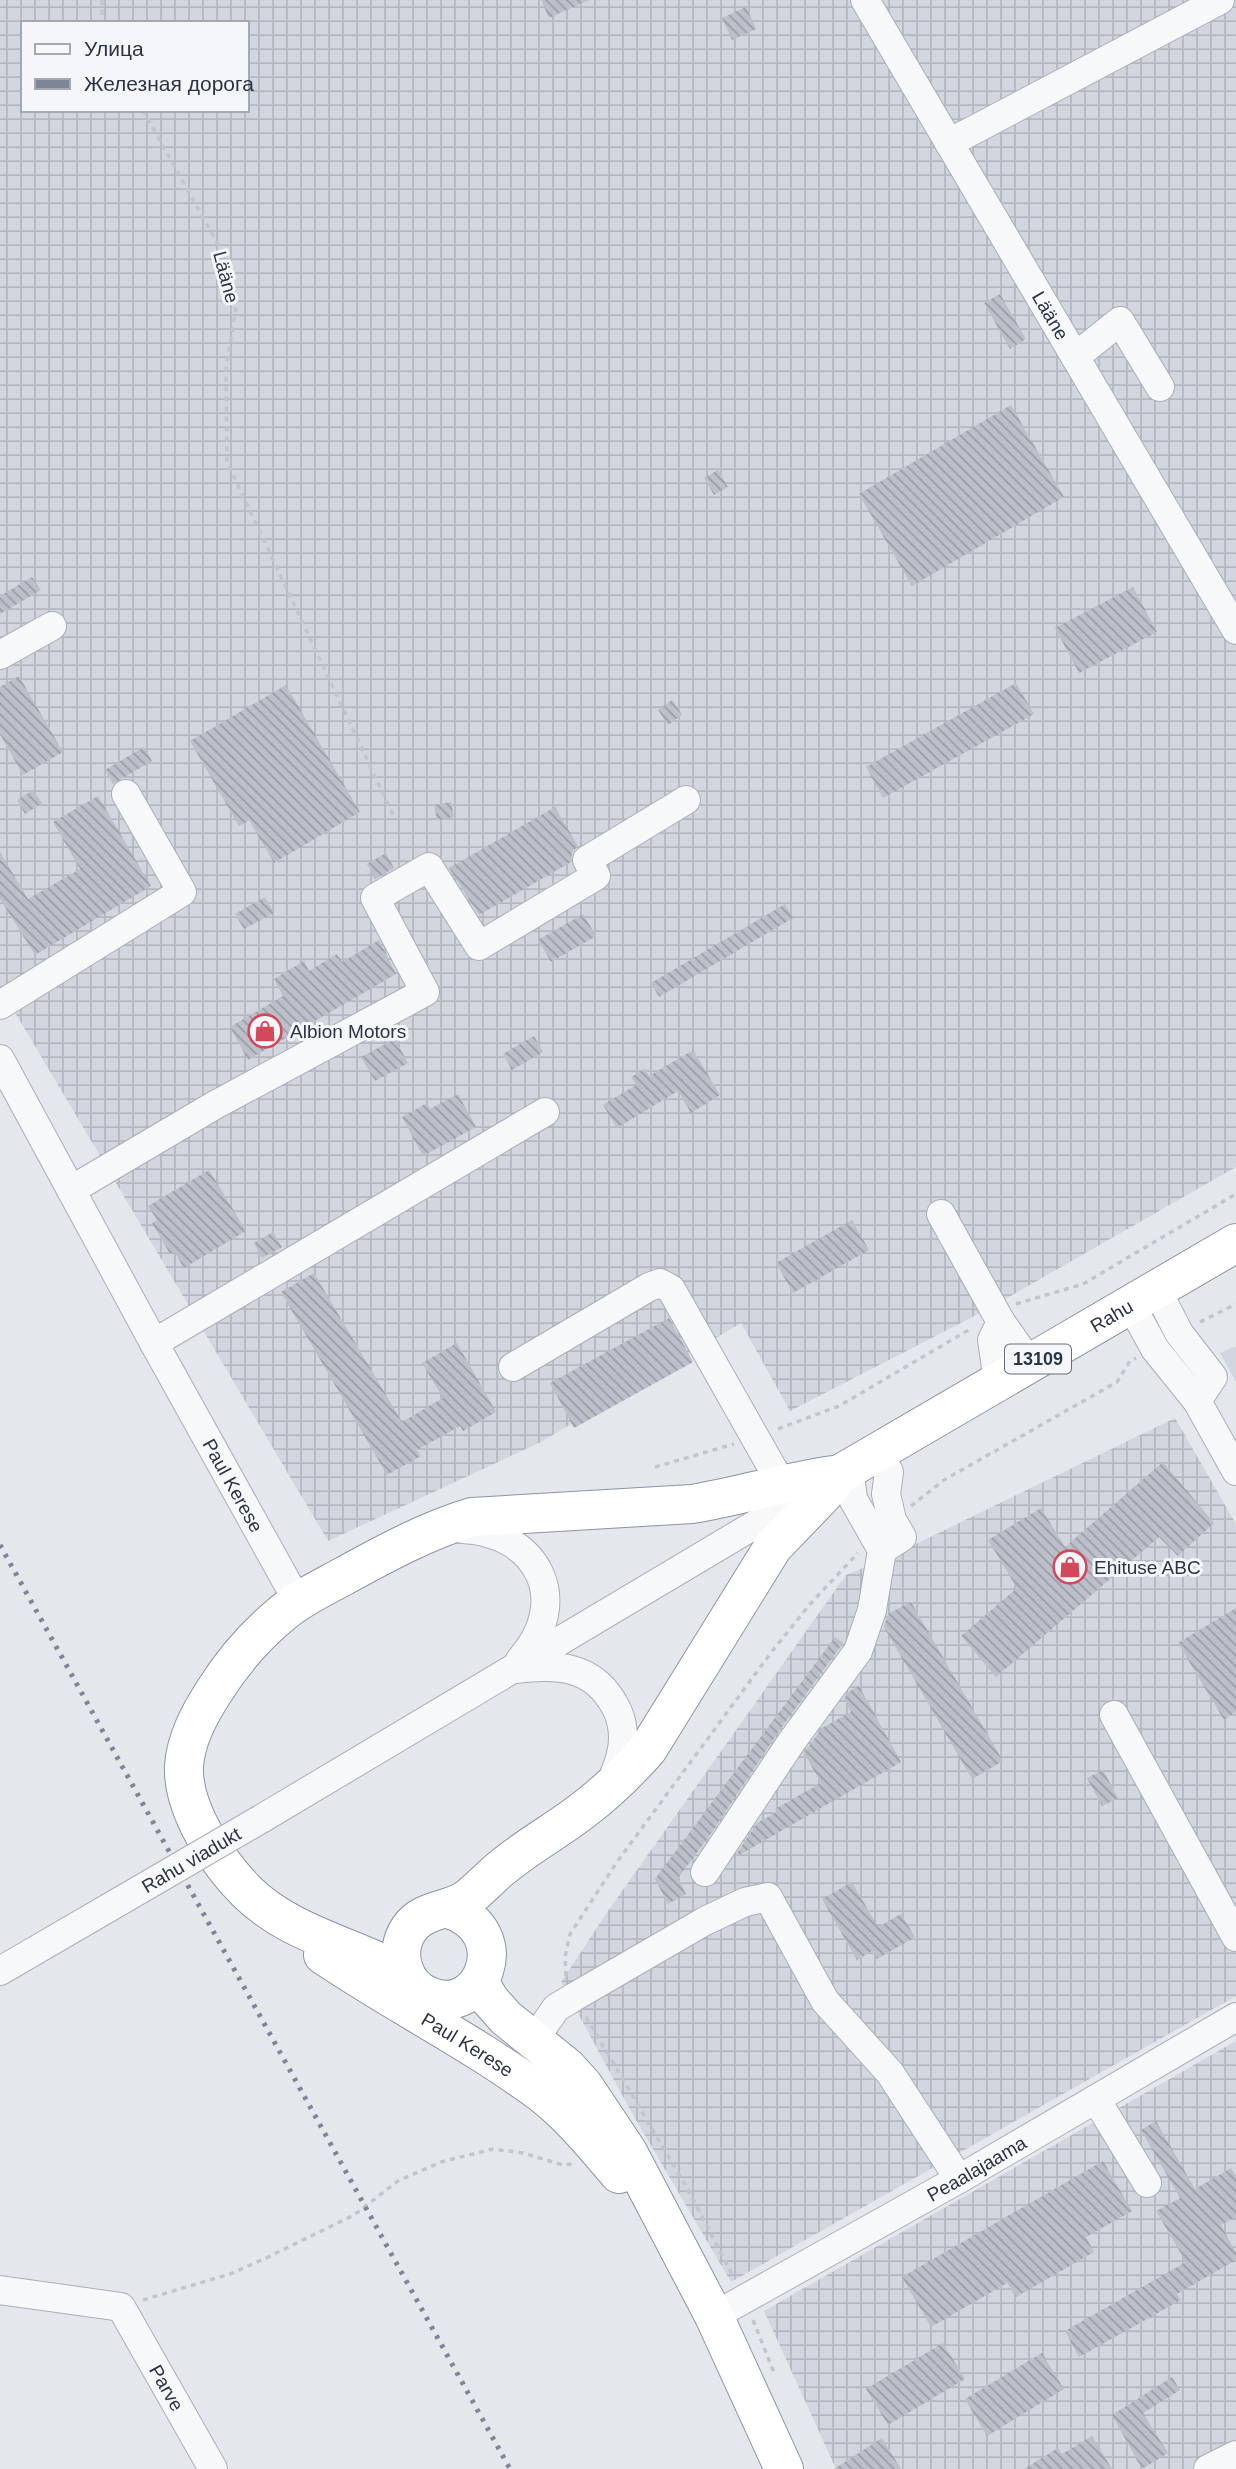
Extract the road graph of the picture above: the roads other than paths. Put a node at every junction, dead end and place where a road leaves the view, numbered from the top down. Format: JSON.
{"nodes":[{"id":1,"x":865,"y":0,"type":"edge"},
{"id":2,"x":1220,"y":0,"type":"edge"},
{"id":3,"x":949,"y":144,"type":"junction"},
{"id":4,"x":1075,"y":356,"type":"junction"},
{"id":5,"x":1160,"y":387,"type":"dead end"},
{"id":6,"x":52,"y":626,"type":"dead end"},
{"id":7,"x":1236,"y":630,"type":"edge"},
{"id":8,"x":0,"y":656,"type":"edge"},
{"id":9,"x":126,"y":794,"type":"dead end"},
{"id":10,"x":686,"y":800,"type":"dead end"},
{"id":11,"x":0,"y":1005,"type":"edge"},
{"id":12,"x":0,"y":1059,"type":"edge"},
{"id":13,"x":545,"y":1112,"type":"dead end"},
{"id":14,"x":71,"y":1190,"type":"junction"},
{"id":15,"x":941,"y":1214,"type":"dead end"},
{"id":16,"x":1236,"y":1243,"type":"edge"},
{"id":17,"x":1144,"y":1298,"type":"junction"},
{"id":18,"x":999,"y":1318,"type":"junction"},
{"id":19,"x":154,"y":1343,"type":"junction"},
{"id":20,"x":1030,"y":1363,"type":"junction"},
{"id":21,"x":513,"y":1367,"type":"dead end"},
{"id":22,"x":1225,"y":1372,"type":"edge"},
{"id":23,"x":998,"y":1382,"type":"junction"},
{"id":24,"x":1197,"y":1401,"type":"junction"},
{"id":25,"x":1236,"y":1471,"type":"edge"},
{"id":26,"x":849,"y":1477,"type":"junction"},
{"id":27,"x":782,"y":1485,"type":"junction"},
{"id":28,"x":438,"y":1528,"type":"junction"},
{"id":29,"x":882,"y":1550,"type":"junction"},
{"id":30,"x":298,"y":1602,"type":"junction"},
{"id":31,"x":513,"y":1669,"type":"junction"},
{"id":32,"x":1114,"y":1715,"type":"dead end"},
{"id":33,"x":610,"y":1787,"type":"junction"},
{"id":34,"x":565,"y":1823,"type":"junction"},
{"id":35,"x":705,"y":1872,"type":"dead end"},
{"id":36,"x":257,"y":1901,"type":"junction"},
{"id":37,"x":433,"y":1914,"type":"junction"},
{"id":38,"x":1236,"y":1937,"type":"edge"},
{"id":39,"x":483,"y":1964,"type":"junction"},
{"id":40,"x":0,"y":1972,"type":"edge"},
{"id":41,"x":418,"y":1986,"type":"junction"},
{"id":42,"x":1236,"y":2017,"type":"edge"},
{"id":43,"x":534,"y":2040,"type":"junction"},
{"id":44,"x":1096,"y":2099,"type":"junction"},
{"id":45,"x":637,"y":2169,"type":"junction"},
{"id":46,"x":959,"y":2179,"type":"junction"},
{"id":47,"x":1147,"y":2183,"type":"dead end"},
{"id":48,"x":655,"y":2206,"type":"junction"},
{"id":49,"x":0,"y":2290,"type":"edge"},
{"id":50,"x":714,"y":2316,"type":"junction"},
{"id":51,"x":1236,"y":2455,"type":"edge"},
{"id":52,"x":213,"y":2469,"type":"edge"},
{"id":53,"x":783,"y":2469,"type":"edge"},
{"id":54,"x":1208,"y":2469,"type":"edge"}],
"edges":[{"from":1,"to":3,"type":"street","name":"Lääne"},
{"from":2,"to":3,"type":"street"},
{"from":3,"to":4,"type":"street","name":"Lääne"},
{"from":4,"to":5,"type":"street"},
{"from":4,"to":7,"type":"street","name":"Lääne"},
{"from":6,"to":8,"type":"street"},
{"from":9,"to":11,"type":"street"},
{"from":10,"to":14,"type":"street"},
{"from":12,"to":14,"type":"street","name":"Paul Kerese"},
{"from":13,"to":19,"type":"street"},
{"from":14,"to":19,"type":"street","name":"Paul Kerese"},
{"from":15,"to":18,"type":"street"},
{"from":16,"to":17,"type":"highway","name":"Rahu","number":"13109"},
{"from":17,"to":20,"type":"highway","name":"Rahu","number":"13109"},
{"from":17,"to":22,"type":"street"},
{"from":17,"to":24,"type":"street"},
{"from":18,"to":20,"type":"street"},
{"from":18,"to":23,"type":"street"},
{"from":19,"to":30,"type":"street","name":"Paul Kerese"},
{"from":20,"to":23,"type":"highway","name":"Rahu","number":"13109"},
{"from":21,"to":27,"type":"street"},
{"from":22,"to":24,"type":"street"},
{"from":23,"to":26,"type":"highway","name":"Rahu","number":"13109"},
{"from":24,"to":25,"type":"street"},
{"from":26,"to":27,"type":"highway"},
{"from":26,"to":29,"type":"street"},
{"from":26,"to":29,"type":"street"},
{"from":26,"to":31,"type":"street","number":"13109"},
{"from":26,"to":33,"type":"highway"},
{"from":27,"to":28,"type":"highway"},
{"from":28,"to":30,"type":"highway"},
{"from":28,"to":31,"type":"street"},
{"from":29,"to":35,"type":"street"},
{"from":30,"to":36,"type":"highway","name":"Paul Kerese"},
{"from":31,"to":33,"type":"street"},
{"from":31,"to":40,"type":"street","name":"Rahu viadukt","number":"13109","bridge":true},
{"from":32,"to":38,"type":"street"},
{"from":33,"to":34,"type":"highway"},
{"from":34,"to":37,"type":"highway"},
{"from":34,"to":39,"type":"highway"},
{"from":36,"to":37,"type":"highway","name":"Paul Kerese"},
{"from":36,"to":41,"type":"highway","name":"Paul Kerese"},
{"from":36,"to":48,"type":"highway","name":"Paul Kerese"},
{"from":37,"to":39,"type":"highway"},
{"from":37,"to":41,"type":"highway"},
{"from":39,"to":41,"type":"highway"},
{"from":39,"to":43,"type":"highway","name":"Paul Kerese"},
{"from":41,"to":45,"type":"highway","name":"Paul Kerese"},
{"from":42,"to":44,"type":"street","name":"Peaalajaama"},
{"from":43,"to":45,"type":"highway","name":"Paul Kerese"},
{"from":43,"to":46,"type":"street"},
{"from":44,"to":46,"type":"street","name":"Peaalajaama"},
{"from":44,"to":47,"type":"street"},
{"from":45,"to":48,"type":"highway","name":"Paul Kerese"},
{"from":46,"to":50,"type":"street","name":"Peaalajaama"},
{"from":48,"to":50,"type":"highway","name":"Paul Kerese"},
{"from":49,"to":52,"type":"street","name":"Parve"},
{"from":50,"to":53,"type":"highway","name":"Paul Kerese"},
{"from":51,"to":54,"type":"street"}]}
